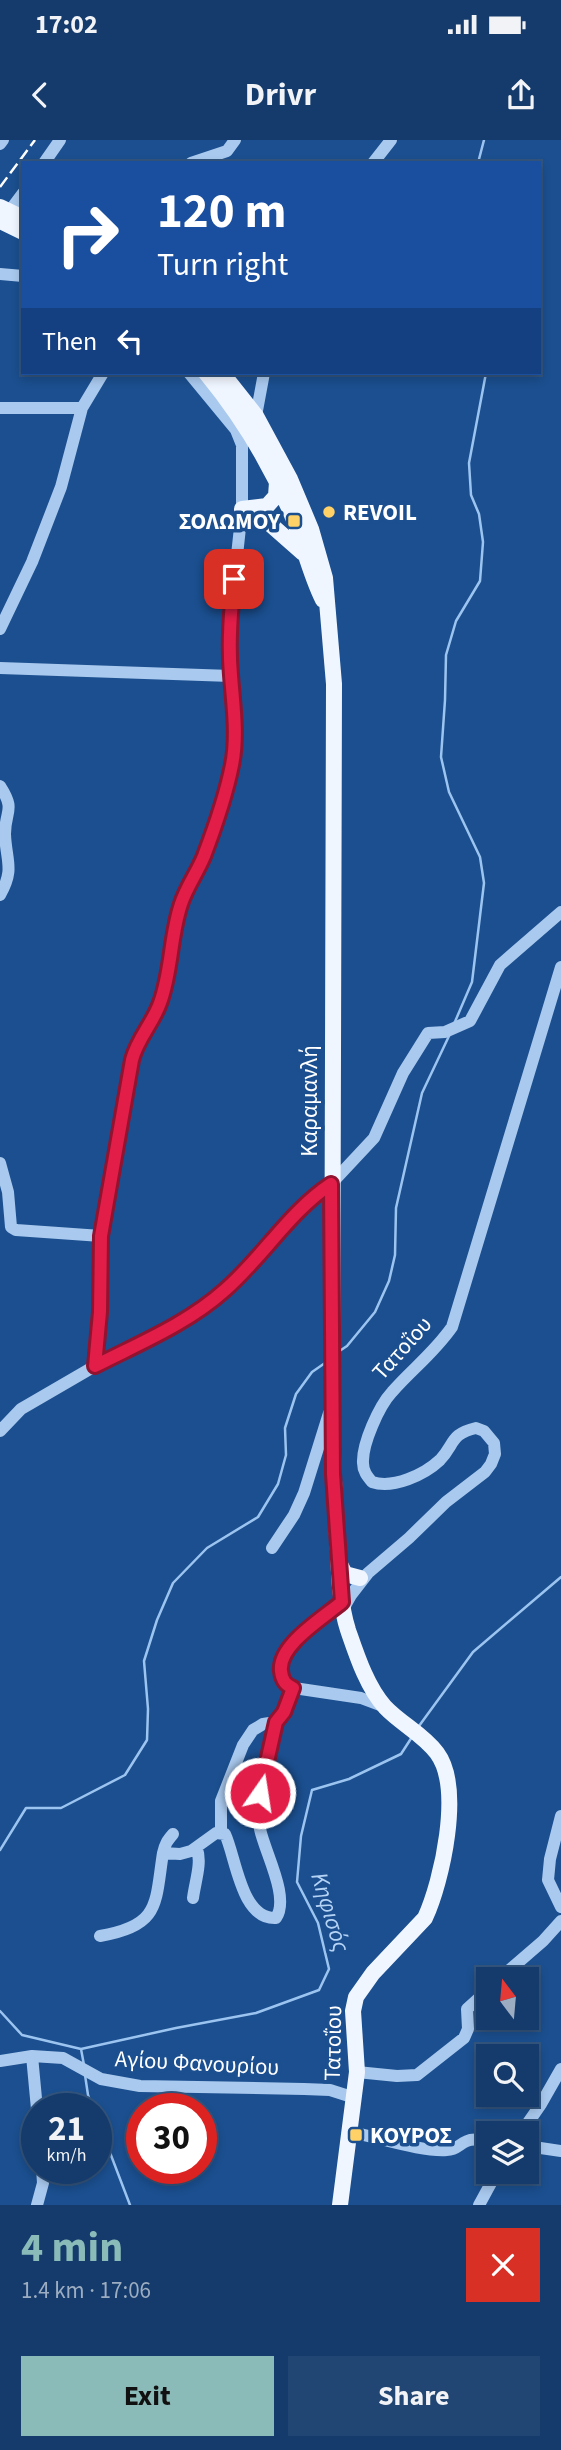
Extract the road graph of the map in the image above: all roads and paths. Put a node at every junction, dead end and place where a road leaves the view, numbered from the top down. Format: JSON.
{"nodes":[{"id":1,"x":60,"y":140,"type":"edge"},
{"id":2,"x":235,"y":140,"type":"edge"},
{"id":3,"x":391,"y":140,"type":"edge"},
{"id":4,"x":45,"y":161,"type":"edge"},
{"id":5,"x":197,"y":161,"type":"edge"},
{"id":6,"x":375,"y":161,"type":"edge"},
{"id":7,"x":21,"y":196,"type":"edge"},
{"id":8,"x":0,"y":207,"type":"edge"},
{"id":9,"x":21,"y":217,"type":"edge"},
{"id":10,"x":0,"y":221,"type":"edge"},
{"id":11,"x":21,"y":231,"type":"edge"},
{"id":12,"x":0,"y":274,"type":"edge"},
{"id":13,"x":21,"y":276,"type":"edge"},
{"id":14,"x":102,"y":375,"type":"edge"},
{"id":15,"x":191,"y":375,"type":"edge"},
{"id":16,"x":209,"y":375,"type":"edge"},
{"id":17,"x":223,"y":375,"type":"edge"},
{"id":18,"x":264,"y":375,"type":"edge"},
{"id":19,"x":228,"y":390,"type":"junction"},
{"id":20,"x":0,"y":408,"type":"edge"},
{"id":21,"x":82,"y":408,"type":"junction"},
{"id":22,"x":256,"y":416,"type":"junction"},
{"id":23,"x":277,"y":482,"type":"junction"},
{"id":24,"x":247,"y":509,"type":"junction"},
{"id":25,"x":306,"y":556,"type":"junction"},
{"id":26,"x":326,"y":605,"type":"junction"},
{"id":27,"x":0,"y":629,"type":"edge"},
{"id":28,"x":0,"y":668,"type":"edge"},
{"id":29,"x":231,"y":676,"type":"junction"},
{"id":30,"x":0,"y":786,"type":"edge"},
{"id":31,"x":0,"y":895,"type":"edge"},
{"id":32,"x":561,"y":912,"type":"edge"},
{"id":33,"x":561,"y":967,"type":"edge"},
{"id":34,"x":0,"y":1163,"type":"edge"},
{"id":35,"x":331,"y":1184,"type":"junction"},
{"id":36,"x":101,"y":1236,"type":"junction"},
{"id":37,"x":95,"y":1366,"type":"junction"},
{"id":38,"x":332,"y":1403,"type":"junction"},
{"id":39,"x":0,"y":1431,"type":"edge"},
{"id":40,"x":272,"y":1548,"type":"dead end"},
{"id":41,"x":338,"y":1561,"type":"junction"},
{"id":42,"x":375,"y":1569,"type":"junction"},
{"id":43,"x":360,"y":1578,"type":"junction"},
{"id":44,"x":342,"y":1603,"type":"junction"},
{"id":45,"x":293,"y":1688,"type":"junction"},
{"id":46,"x":385,"y":1707,"type":"junction"},
{"id":47,"x":276,"y":1722,"type":"junction"},
{"id":48,"x":561,"y":1816,"type":"edge"},
{"id":49,"x":221,"y":1832,"type":"junction"},
{"id":50,"x":173,"y":1834,"type":"dead end"},
{"id":51,"x":197,"y":1849,"type":"junction"},
{"id":52,"x":163,"y":1853,"type":"junction"},
{"id":53,"x":193,"y":1898,"type":"dead end"},
{"id":54,"x":561,"y":1907,"type":"edge"},
{"id":55,"x":561,"y":1920,"type":"edge"},
{"id":56,"x":100,"y":1936,"type":"dead end"},
{"id":57,"x":513,"y":1967,"type":"edge"},
{"id":58,"x":476,"y":2001,"type":"edge"},
{"id":59,"x":32,"y":2056,"type":"junction"},
{"id":60,"x":0,"y":2061,"type":"edge"},
{"id":61,"x":561,"y":2069,"type":"edge"},
{"id":62,"x":357,"y":2072,"type":"junction"},
{"id":63,"x":35,"y":2093,"type":"edge"},
{"id":64,"x":355,"y":2098,"type":"junction"},
{"id":65,"x":529,"y":2121,"type":"edge"},
{"id":66,"x":350,"y":2132,"type":"junction"},
{"id":67,"x":476,"y":2139,"type":"edge"},
{"id":68,"x":539,"y":2148,"type":"edge"},
{"id":69,"x":561,"y":2151,"type":"edge"},
{"id":70,"x":43,"y":2184,"type":"edge"},
{"id":71,"x":491,"y":2184,"type":"edge"},
{"id":72,"x":37,"y":2205,"type":"edge"},
{"id":73,"x":340,"y":2205,"type":"edge"},
{"id":74,"x":479,"y":2205,"type":"edge"}],
"edges":[{"from":1,"to":4,"type":"street"},
{"from":2,"to":5,"type":"street"},
{"from":3,"to":6,"type":"street"},
{"from":7,"to":10,"type":"street"},
{"from":8,"to":9,"type":"main road","bridge":true},
{"from":10,"to":11,"type":"main road","bridge":true},
{"from":12,"to":13,"type":"street"},
{"from":14,"to":21,"type":"street"},
{"from":15,"to":24,"type":"street"},
{"from":16,"to":19,"type":"main road","name":"Καραμανλή"},
{"from":17,"to":19,"type":"main road","name":"Καραμανλή"},
{"from":18,"to":22,"type":"street"},
{"from":19,"to":22,"type":"main road","name":"Καραμανλή"},
{"from":19,"to":23,"type":"main road","name":"Καραμανλή"},
{"from":20,"to":21,"type":"street"},
{"from":21,"to":27,"type":"street"},
{"from":22,"to":26,"type":"main road","name":"Καραμανλή"},
{"from":23,"to":24,"type":"main road"},
{"from":23,"to":25,"type":"main road","name":"Καραμανλή"},
{"from":24,"to":25,"type":"main road"},
{"from":24,"to":29,"type":"street"},
{"from":25,"to":26,"type":"main road","name":"Καραμανλή"},
{"from":26,"to":35,"type":"main road","name":"Καραμανλή"},
{"from":28,"to":29,"type":"street"},
{"from":29,"to":36,"type":"street"},
{"from":30,"to":31,"type":"street"},
{"from":32,"to":35,"type":"street"},
{"from":33,"to":42,"type":"street","name":"Τατοΐου"},
{"from":34,"to":36,"type":"street"},
{"from":35,"to":37,"type":"street"},
{"from":35,"to":38,"type":"main road","name":"Καραμανλή"},
{"from":36,"to":37,"type":"street"},
{"from":37,"to":39,"type":"street"},
{"from":38,"to":40,"type":"street"},
{"from":38,"to":41,"type":"main road","name":"Καραμανλή"},
{"from":41,"to":43,"type":"main road"},
{"from":41,"to":44,"type":"main road","name":"Καραμανλή"},
{"from":42,"to":43,"type":"street","name":"Τατοΐου"},
{"from":42,"to":44,"type":"street","name":"Τατοΐου"},
{"from":43,"to":44,"type":"street","name":"Τατοΐου"},
{"from":44,"to":45,"type":"street"},
{"from":44,"to":46,"type":"main road","name":"Τατοΐου"},
{"from":45,"to":46,"type":"street"},
{"from":45,"to":47,"type":"street"},
{"from":46,"to":62,"type":"main road","name":"Τατοΐου"},
{"from":47,"to":49,"type":"street"},
{"from":47,"to":49,"type":"street"},
{"from":48,"to":54,"type":"street"},
{"from":49,"to":51,"type":"street"},
{"from":50,"to":52,"type":"street"},
{"from":51,"to":52,"type":"street"},
{"from":51,"to":53,"type":"street"},
{"from":52,"to":56,"type":"street"},
{"from":55,"to":57,"type":"street"},
{"from":58,"to":62,"type":"street"},
{"from":59,"to":60,"type":"street","name":"Αγίου Φανουρίου"},
{"from":59,"to":63,"type":"street"},
{"from":59,"to":64,"type":"street","name":"Αγίου Φανουρίου"},
{"from":61,"to":65,"type":"street"},
{"from":62,"to":64,"type":"main road","name":"Τατοΐου"},
{"from":64,"to":66,"type":"main road","name":"Τατοΐου"},
{"from":66,"to":67,"type":"street"},
{"from":66,"to":73,"type":"main road","name":"Τατοΐου"},
{"from":68,"to":69,"type":"street"},
{"from":70,"to":72,"type":"street"},
{"from":71,"to":74,"type":"street"}]}
